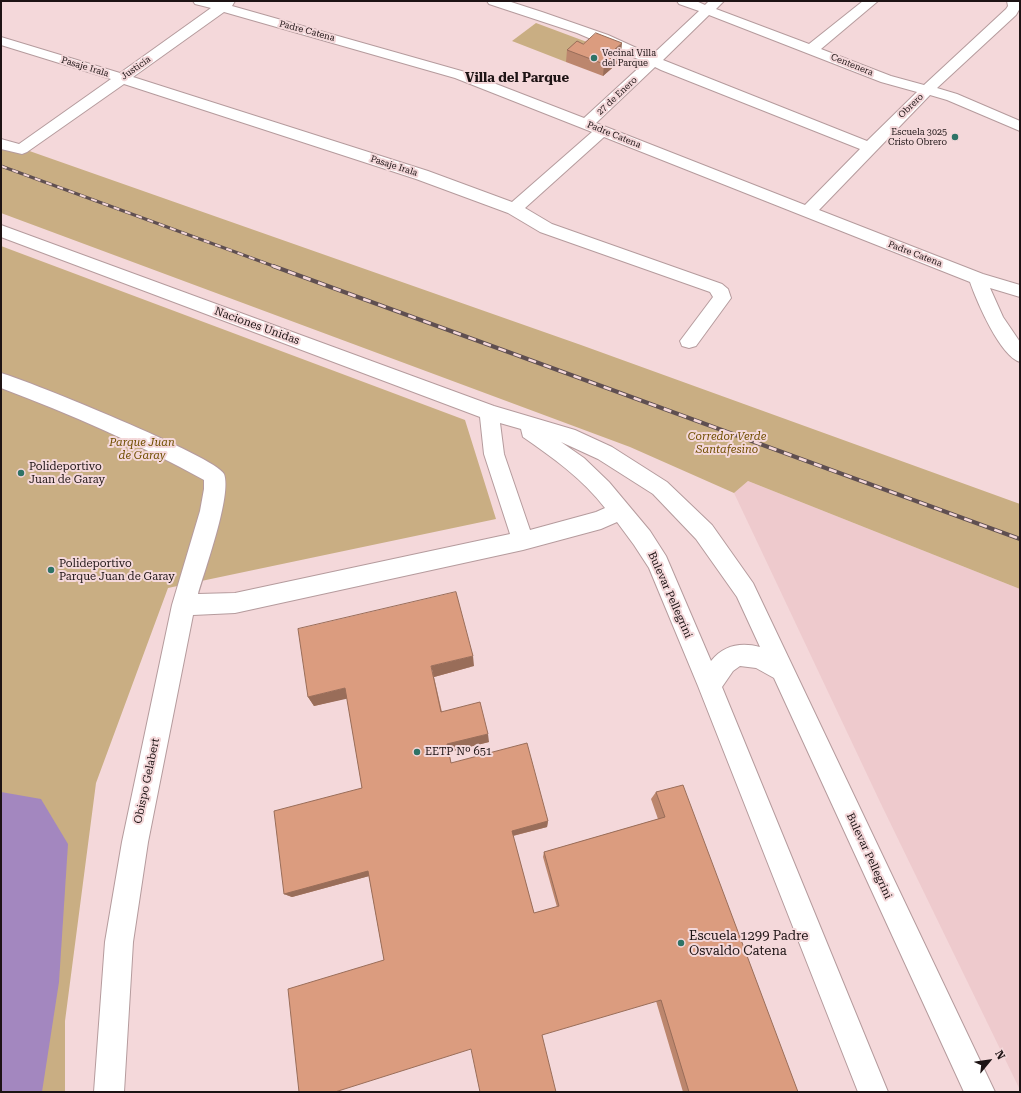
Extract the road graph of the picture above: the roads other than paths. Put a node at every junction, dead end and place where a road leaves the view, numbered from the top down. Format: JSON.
{"nodes":[{"id":1,"x":200,"y":1,"type":"edge"},
{"id":2,"x":494,"y":1,"type":"edge"},
{"id":3,"x":684,"y":1,"type":"edge"},
{"id":4,"x":871,"y":1,"type":"edge"},
{"id":5,"x":1015,"y":2,"type":"edge"},
{"id":6,"x":226,"y":4,"type":"edge"},
{"id":7,"x":712,"y":5,"type":"edge"},
{"id":8,"x":1,"y":41,"type":"edge"},
{"id":9,"x":812,"y":49,"type":"junction"},
{"id":10,"x":654,"y":61,"type":"junction"},
{"id":11,"x":122,"y":78,"type":"junction"},
{"id":12,"x":927,"y":90,"type":"junction"},
{"id":13,"x":587,"y":124,"type":"junction"},
{"id":14,"x":1020,"y":126,"type":"edge"},
{"id":15,"x":602,"y":131,"type":"junction"},
{"id":16,"x":1,"y":144,"type":"edge"},
{"id":17,"x":870,"y":148,"type":"junction"},
{"id":18,"x":514,"y":209,"type":"junction"},
{"id":19,"x":808,"y":212,"type":"junction"},
{"id":20,"x":1,"y":231,"type":"edge"},
{"id":21,"x":977,"y":278,"type":"junction"},
{"id":22,"x":1020,"y":291,"type":"edge"},
{"id":23,"x":689,"y":341,"type":"dead end"},
{"id":24,"x":1020,"y":354,"type":"edge"},
{"id":25,"x":1,"y":380,"type":"edge"},
{"id":26,"x":489,"y":412,"type":"junction"},
{"id":27,"x":514,"y":420,"type":"junction"},
{"id":28,"x":621,"y":510,"type":"junction"},
{"id":29,"x":523,"y":541,"type":"junction"},
{"id":30,"x":183,"y":606,"type":"junction"},
{"id":31,"x":783,"y":670,"type":"junction"},
{"id":32,"x":710,"y":686,"type":"junction"},
{"id":33,"x":109,"y":1092,"type":"edge"},
{"id":34,"x":873,"y":1092,"type":"edge"},
{"id":35,"x":980,"y":1092,"type":"edge"}],
"edges":[{"from":1,"to":6,"type":"street","name":"Padre Catena"},
{"from":2,"to":10,"type":"street"},
{"from":3,"to":7,"type":"street","name":"Centenera"},
{"from":4,"to":9,"type":"street"},
{"from":5,"to":12,"type":"street","name":"Obrero"},
{"from":6,"to":11,"type":"street","name":"Justicia"},
{"from":6,"to":13,"type":"street","name":"Padre Catena"},
{"from":7,"to":9,"type":"street","name":"Centenera"},
{"from":7,"to":10,"type":"street","name":"27 de Enero"},
{"from":8,"to":11,"type":"street","name":"Pasaje Irala"},
{"from":9,"to":12,"type":"street","name":"Centenera"},
{"from":10,"to":13,"type":"street","name":"27 de Enero"},
{"from":10,"to":17,"type":"street"},
{"from":11,"to":16,"type":"street","name":"Justicia"},
{"from":11,"to":18,"type":"street","name":"Pasaje Irala"},
{"from":12,"to":14,"type":"street","name":"Centenera"},
{"from":12,"to":17,"type":"street","name":"Obrero"},
{"from":13,"to":15,"type":"street","name":"Padre Catena"},
{"from":15,"to":18,"type":"street","name":"27 de Enero"},
{"from":15,"to":19,"type":"street","name":"Padre Catena"},
{"from":17,"to":19,"type":"street","name":"Obrero"},
{"from":18,"to":23,"type":"street","name":"Pasaje Irala"},
{"from":19,"to":21,"type":"street","name":"Padre Catena"},
{"from":20,"to":26,"type":"street","name":"Naciones Unidas"},
{"from":21,"to":22,"type":"street","name":"Padre Catena"},
{"from":21,"to":24,"type":"street"},
{"from":25,"to":30,"type":"street","name":"Obispo Gelabert"},
{"from":26,"to":27,"type":"street","name":"Naciones Unidas"},
{"from":26,"to":29,"type":"street"},
{"from":27,"to":28,"type":"street","name":"Bulevar Pellegrini"},
{"from":27,"to":31,"type":"street","name":"Bulevar Pellegrini"},
{"from":28,"to":29,"type":"street"},
{"from":28,"to":32,"type":"street","name":"Bulevar Pellegrini"},
{"from":29,"to":30,"type":"street"},
{"from":30,"to":33,"type":"street","name":"Obispo Gelabert"},
{"from":31,"to":32,"type":"street"},
{"from":31,"to":35,"type":"street","name":"Bulevar Pellegrini"},
{"from":32,"to":34,"type":"street","name":"Bulevar Pellegrini"}]}
